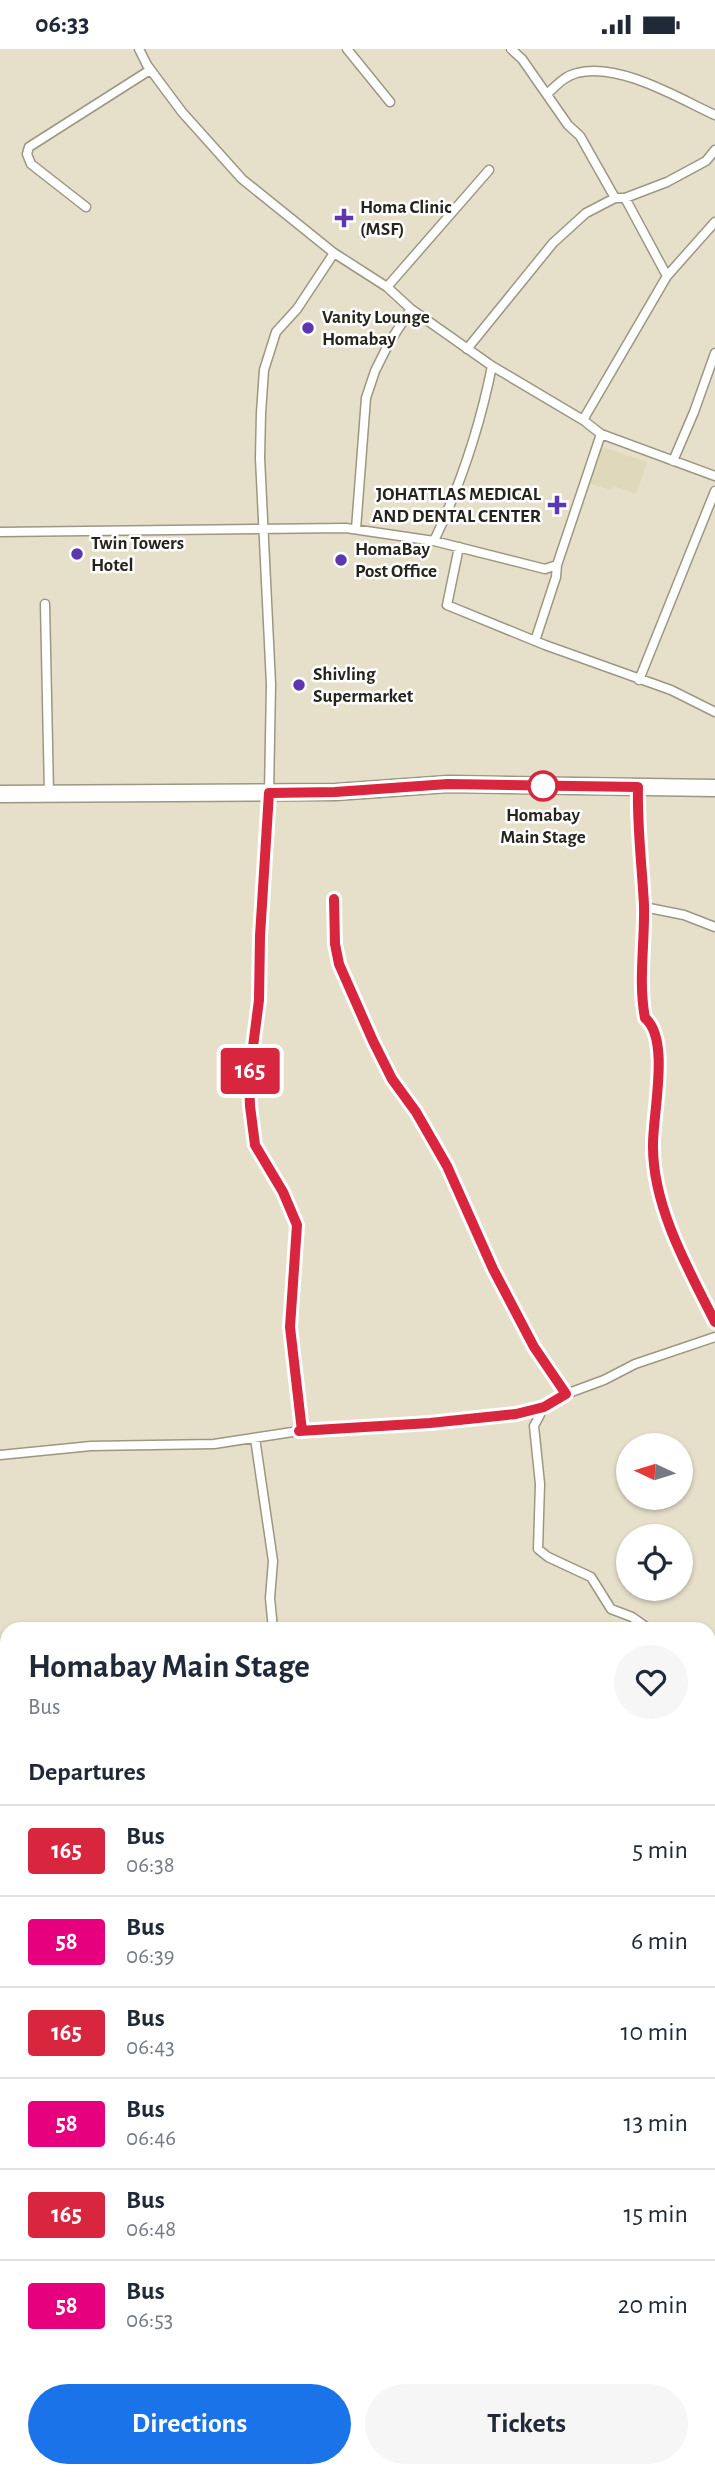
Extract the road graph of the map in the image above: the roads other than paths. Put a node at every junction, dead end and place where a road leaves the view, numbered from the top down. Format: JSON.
{"nodes":[{"id":1,"x":139,"y":49,"type":"edge"},
{"id":2,"x":346,"y":49,"type":"edge"},
{"id":3,"x":511,"y":49,"type":"edge"},
{"id":4,"x":150,"y":70,"type":"junction"},
{"id":5,"x":547,"y":95,"type":"junction"},
{"id":6,"x":390,"y":102,"type":"dead end"},
{"id":7,"x":715,"y":115,"type":"edge"},
{"id":8,"x":715,"y":150,"type":"edge"},
{"id":9,"x":489,"y":170,"type":"dead end"},
{"id":10,"x":620,"y":198,"type":"junction"},
{"id":11,"x":86,"y":207,"type":"dead end"},
{"id":12,"x":715,"y":222,"type":"edge"},
{"id":13,"x":334,"y":253,"type":"junction"},
{"id":14,"x":667,"y":276,"type":"junction"},
{"id":15,"x":387,"y":287,"type":"junction"},
{"id":16,"x":411,"y":309,"type":"junction"},
{"id":17,"x":467,"y":349,"type":"junction"},
{"id":18,"x":715,"y":353,"type":"edge"},
{"id":19,"x":492,"y":366,"type":"junction"},
{"id":20,"x":583,"y":420,"type":"junction"},
{"id":21,"x":601,"y":434,"type":"junction"},
{"id":22,"x":673,"y":461,"type":"junction"},
{"id":23,"x":715,"y":476,"type":"edge"},
{"id":24,"x":715,"y":491,"type":"edge"},
{"id":25,"x":265,"y":529,"type":"junction"},
{"id":26,"x":356,"y":529,"type":"junction"},
{"id":27,"x":0,"y":533,"type":"edge"},
{"id":28,"x":434,"y":541,"type":"junction"},
{"id":29,"x":459,"y":547,"type":"junction"},
{"id":30,"x":557,"y":565,"type":"junction"},
{"id":31,"x":45,"y":604,"type":"dead end"},
{"id":32,"x":535,"y":641,"type":"junction"},
{"id":33,"x":639,"y":680,"type":"junction"},
{"id":34,"x":715,"y":712,"type":"edge"},
{"id":35,"x":638,"y":787,"type":"junction"},
{"id":36,"x":715,"y":788,"type":"edge"},
{"id":37,"x":49,"y":793,"type":"junction"},
{"id":38,"x":269,"y":793,"type":"junction"},
{"id":39,"x":0,"y":794,"type":"edge"},
{"id":40,"x":334,"y":899,"type":"dead end"},
{"id":41,"x":644,"y":907,"type":"junction"},
{"id":42,"x":715,"y":927,"type":"edge"},
{"id":43,"x":715,"y":1322,"type":"edge"},
{"id":44,"x":715,"y":1337,"type":"edge"},
{"id":45,"x":566,"y":1394,"type":"junction"},
{"id":46,"x":544,"y":1407,"type":"junction"},
{"id":47,"x":299,"y":1431,"type":"junction"},
{"id":48,"x":255,"y":1437,"type":"junction"},
{"id":49,"x":0,"y":1455,"type":"edge"},
{"id":50,"x":272,"y":1622,"type":"edge"},
{"id":51,"x":639,"y":1622,"type":"edge"}],
"edges":[{"from":1,"to":4,"type":"street"},
{"from":2,"to":6,"type":"street"},
{"from":3,"to":5,"type":"street"},
{"from":4,"to":11,"type":"street"},
{"from":4,"to":13,"type":"street"},
{"from":5,"to":7,"type":"street"},
{"from":5,"to":10,"type":"street"},
{"from":8,"to":10,"type":"street"},
{"from":9,"to":15,"type":"street"},
{"from":10,"to":14,"type":"street"},
{"from":10,"to":17,"type":"street"},
{"from":12,"to":14,"type":"street"},
{"from":13,"to":15,"type":"street"},
{"from":13,"to":25,"type":"street"},
{"from":14,"to":20,"type":"street"},
{"from":15,"to":16,"type":"street"},
{"from":16,"to":17,"type":"street"},
{"from":16,"to":26,"type":"street"},
{"from":17,"to":19,"type":"street"},
{"from":18,"to":22,"type":"street"},
{"from":19,"to":20,"type":"street"},
{"from":19,"to":28,"type":"street"},
{"from":20,"to":21,"type":"street"},
{"from":21,"to":22,"type":"street"},
{"from":21,"to":30,"type":"street"},
{"from":22,"to":23,"type":"street"},
{"from":24,"to":33,"type":"street"},
{"from":25,"to":26,"type":"street"},
{"from":25,"to":27,"type":"street"},
{"from":25,"to":38,"type":"street"},
{"from":26,"to":28,"type":"street"},
{"from":28,"to":29,"type":"street"},
{"from":29,"to":30,"type":"street"},
{"from":29,"to":32,"type":"street"},
{"from":30,"to":32,"type":"street"},
{"from":31,"to":37,"type":"street"},
{"from":32,"to":33,"type":"street"},
{"from":33,"to":34,"type":"street"},
{"from":35,"to":36,"type":"highway"},
{"from":35,"to":38,"type":"highway"},
{"from":35,"to":41,"type":"street"},
{"from":37,"to":38,"type":"highway"},
{"from":37,"to":39,"type":"highway"},
{"from":38,"to":47,"type":"street"},
{"from":40,"to":45,"type":"street"},
{"from":41,"to":42,"type":"street"},
{"from":41,"to":43,"type":"street"},
{"from":44,"to":45,"type":"street"},
{"from":45,"to":46,"type":"street"},
{"from":46,"to":47,"type":"street"},
{"from":46,"to":51,"type":"street"},
{"from":47,"to":48,"type":"street"},
{"from":48,"to":49,"type":"street"},
{"from":48,"to":50,"type":"street"}]}
